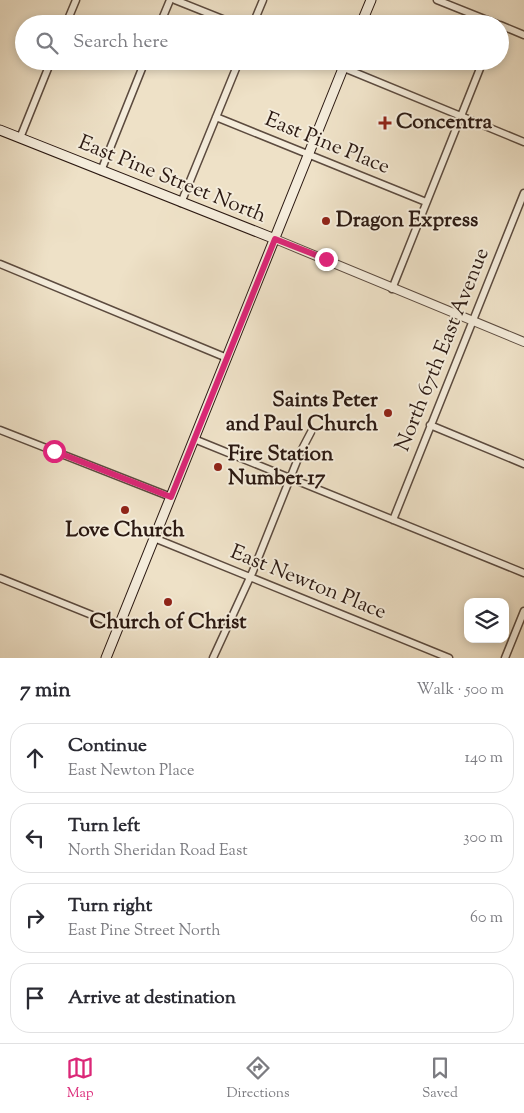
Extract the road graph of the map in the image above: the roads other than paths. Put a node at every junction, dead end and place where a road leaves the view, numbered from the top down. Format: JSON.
{"nodes":[{"id":1,"x":76,"y":0,"type":"edge"},
{"id":2,"x":170,"y":0,"type":"edge"},
{"id":3,"x":175,"y":0,"type":"edge"},
{"id":4,"x":263,"y":0,"type":"edge"},
{"id":5,"x":371,"y":0,"type":"edge"},
{"id":6,"x":437,"y":0,"type":"edge"},
{"id":7,"x":70,"y":15,"type":"edge"},
{"id":8,"x":164,"y":15,"type":"edge"},
{"id":9,"x":212,"y":15,"type":"edge"},
{"id":10,"x":257,"y":15,"type":"edge"},
{"id":11,"x":365,"y":15,"type":"edge"},
{"id":12,"x":476,"y":15,"type":"edge"},
{"id":13,"x":509,"y":28,"type":"edge"},
{"id":14,"x":524,"y":35,"type":"edge"},
{"id":15,"x":47,"y":70,"type":"edge"},
{"id":16,"x":141,"y":70,"type":"edge"},
{"id":17,"x":234,"y":70,"type":"edge"},
{"id":18,"x":343,"y":70,"type":"edge"},
{"id":19,"x":356,"y":70,"type":"edge"},
{"id":20,"x":479,"y":70,"type":"edge"},
{"id":21,"x":461,"y":116,"type":"junction"},
{"id":22,"x":216,"y":117,"type":"junction"},
{"id":23,"x":0,"y":130,"type":"edge"},
{"id":24,"x":20,"y":138,"type":"junction"},
{"id":25,"x":524,"y":142,"type":"edge"},
{"id":26,"x":310,"y":154,"type":"junction"},
{"id":27,"x":101,"y":171,"type":"junction"},
{"id":28,"x":524,"y":193,"type":"edge"},
{"id":29,"x":426,"y":202,"type":"junction"},
{"id":30,"x":181,"y":203,"type":"junction"},
{"id":31,"x":275,"y":239,"type":"junction"},
{"id":32,"x":0,"y":264,"type":"edge"},
{"id":33,"x":392,"y":289,"type":"junction"},
{"id":34,"x":472,"y":321,"type":"junction"},
{"id":35,"x":524,"y":342,"type":"edge"},
{"id":36,"x":227,"y":358,"type":"junction"},
{"id":37,"x":430,"y":425,"type":"junction"},
{"id":38,"x":0,"y":430,"type":"edge"},
{"id":39,"x":311,"y":432,"type":"dead end"},
{"id":40,"x":194,"y":439,"type":"junction"},
{"id":41,"x":524,"y":464,"type":"edge"},
{"id":42,"x":290,"y":478,"type":"junction"},
{"id":43,"x":171,"y":497,"type":"junction"},
{"id":44,"x":393,"y":520,"type":"junction"},
{"id":45,"x":154,"y":538,"type":"junction"},
{"id":46,"x":524,"y":573,"type":"edge"},
{"id":47,"x":250,"y":577,"type":"junction"},
{"id":48,"x":0,"y":578,"type":"edge"},
{"id":49,"x":524,"y":611,"type":"edge"},
{"id":50,"x":119,"y":626,"type":"junction"},
{"id":51,"x":106,"y":658,"type":"edge"},
{"id":52,"x":213,"y":658,"type":"edge"},
{"id":53,"x":449,"y":658,"type":"edge"},
{"id":54,"x":505,"y":658,"type":"edge"}],
"edges":[{"from":1,"to":7,"type":"street"},
{"from":2,"to":8,"type":"street"},
{"from":3,"to":9,"type":"street"},
{"from":4,"to":10,"type":"street"},
{"from":5,"to":11,"type":"main road"},
{"from":6,"to":12,"type":"street"},
{"from":13,"to":14,"type":"street"},
{"from":15,"to":24,"type":"street"},
{"from":16,"to":27,"type":"street"},
{"from":17,"to":22,"type":"street"},
{"from":18,"to":26,"type":"main road"},
{"from":19,"to":21,"type":"street"},
{"from":20,"to":21,"type":"street"},
{"from":21,"to":25,"type":"street"},
{"from":21,"to":29,"type":"street"},
{"from":22,"to":26,"type":"street","name":"East Pine Place"},
{"from":22,"to":30,"type":"street"},
{"from":23,"to":24,"type":"main road","name":"East Pine Street North"},
{"from":24,"to":27,"type":"main road","name":"East Pine Street North"},
{"from":26,"to":29,"type":"street","name":"East Pine Place"},
{"from":26,"to":31,"type":"main road"},
{"from":27,"to":30,"type":"main road","name":"East Pine Street North"},
{"from":28,"to":34,"type":"street","name":"North 67th East Avenue"},
{"from":29,"to":33,"type":"street"},
{"from":30,"to":31,"type":"main road","name":"East Pine Street North"},
{"from":31,"to":33,"type":"street","name":"East Pine Street North"},
{"from":31,"to":36,"type":"main road"},
{"from":32,"to":36,"type":"street"},
{"from":33,"to":34,"type":"street","name":"East Pine Street North"},
{"from":34,"to":35,"type":"street","name":"East Pine Street North"},
{"from":34,"to":37,"type":"street","name":"North 67th East Avenue"},
{"from":36,"to":40,"type":"main road"},
{"from":37,"to":41,"type":"street"},
{"from":37,"to":44,"type":"street","name":"North 67th East Avenue"},
{"from":38,"to":43,"type":"street"},
{"from":39,"to":42,"type":"street"},
{"from":40,"to":42,"type":"street"},
{"from":40,"to":43,"type":"main road"},
{"from":42,"to":44,"type":"street"},
{"from":42,"to":47,"type":"street"},
{"from":43,"to":45,"type":"main road"},
{"from":44,"to":46,"type":"street"},
{"from":45,"to":47,"type":"street","name":"East Newton Place"},
{"from":45,"to":50,"type":"main road"},
{"from":47,"to":52,"type":"street"},
{"from":47,"to":53,"type":"street","name":"East Newton Place"},
{"from":48,"to":50,"type":"street"},
{"from":49,"to":54,"type":"street"},
{"from":50,"to":51,"type":"main road"}]}
